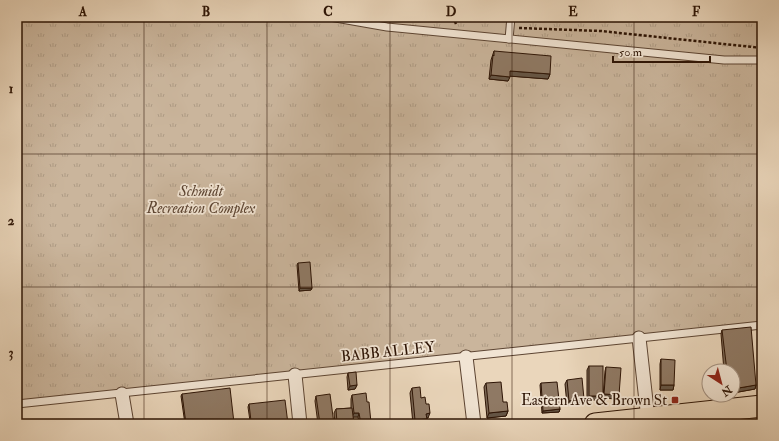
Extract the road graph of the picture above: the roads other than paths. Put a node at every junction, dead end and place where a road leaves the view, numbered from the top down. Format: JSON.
{"nodes":[{"id":1,"x":330,"y":17,"type":"edge"},
{"id":2,"x":511,"y":17,"type":"edge"},
{"id":3,"x":509,"y":39,"type":"junction"},
{"id":4,"x":762,"y":60,"type":"edge"},
{"id":5,"x":762,"y":325,"type":"edge"},
{"id":6,"x":639,"y":338,"type":"junction"},
{"id":7,"x":466,"y":357,"type":"junction"},
{"id":8,"x":295,"y":375,"type":"junction"},
{"id":9,"x":122,"y":394,"type":"junction"},
{"id":10,"x":17,"y":404,"type":"edge"},
{"id":11,"x":762,"y":406,"type":"edge"},
{"id":12,"x":648,"y":419,"type":"junction"},
{"id":13,"x":127,"y":424,"type":"edge"},
{"id":14,"x":300,"y":424,"type":"edge"},
{"id":15,"x":474,"y":424,"type":"edge"},
{"id":16,"x":595,"y":424,"type":"edge"}],
"edges":[{"from":1,"to":3,"type":"lane"},
{"from":2,"to":3,"type":"lane"},
{"from":3,"to":4,"type":"lane"},
{"from":5,"to":6,"type":"lane","name":"BABB ALLEY"},
{"from":6,"to":7,"type":"lane","name":"BABB ALLEY"},
{"from":6,"to":12,"type":"street"},
{"from":7,"to":8,"type":"lane","name":"BABB ALLEY"},
{"from":7,"to":15,"type":"street"},
{"from":8,"to":9,"type":"lane","name":"BABB ALLEY"},
{"from":8,"to":14,"type":"street"},
{"from":9,"to":10,"type":"lane","name":"BABB ALLEY"},
{"from":9,"to":13,"type":"street"},
{"from":11,"to":12,"type":"main road"},
{"from":12,"to":16,"type":"main road"}]}
